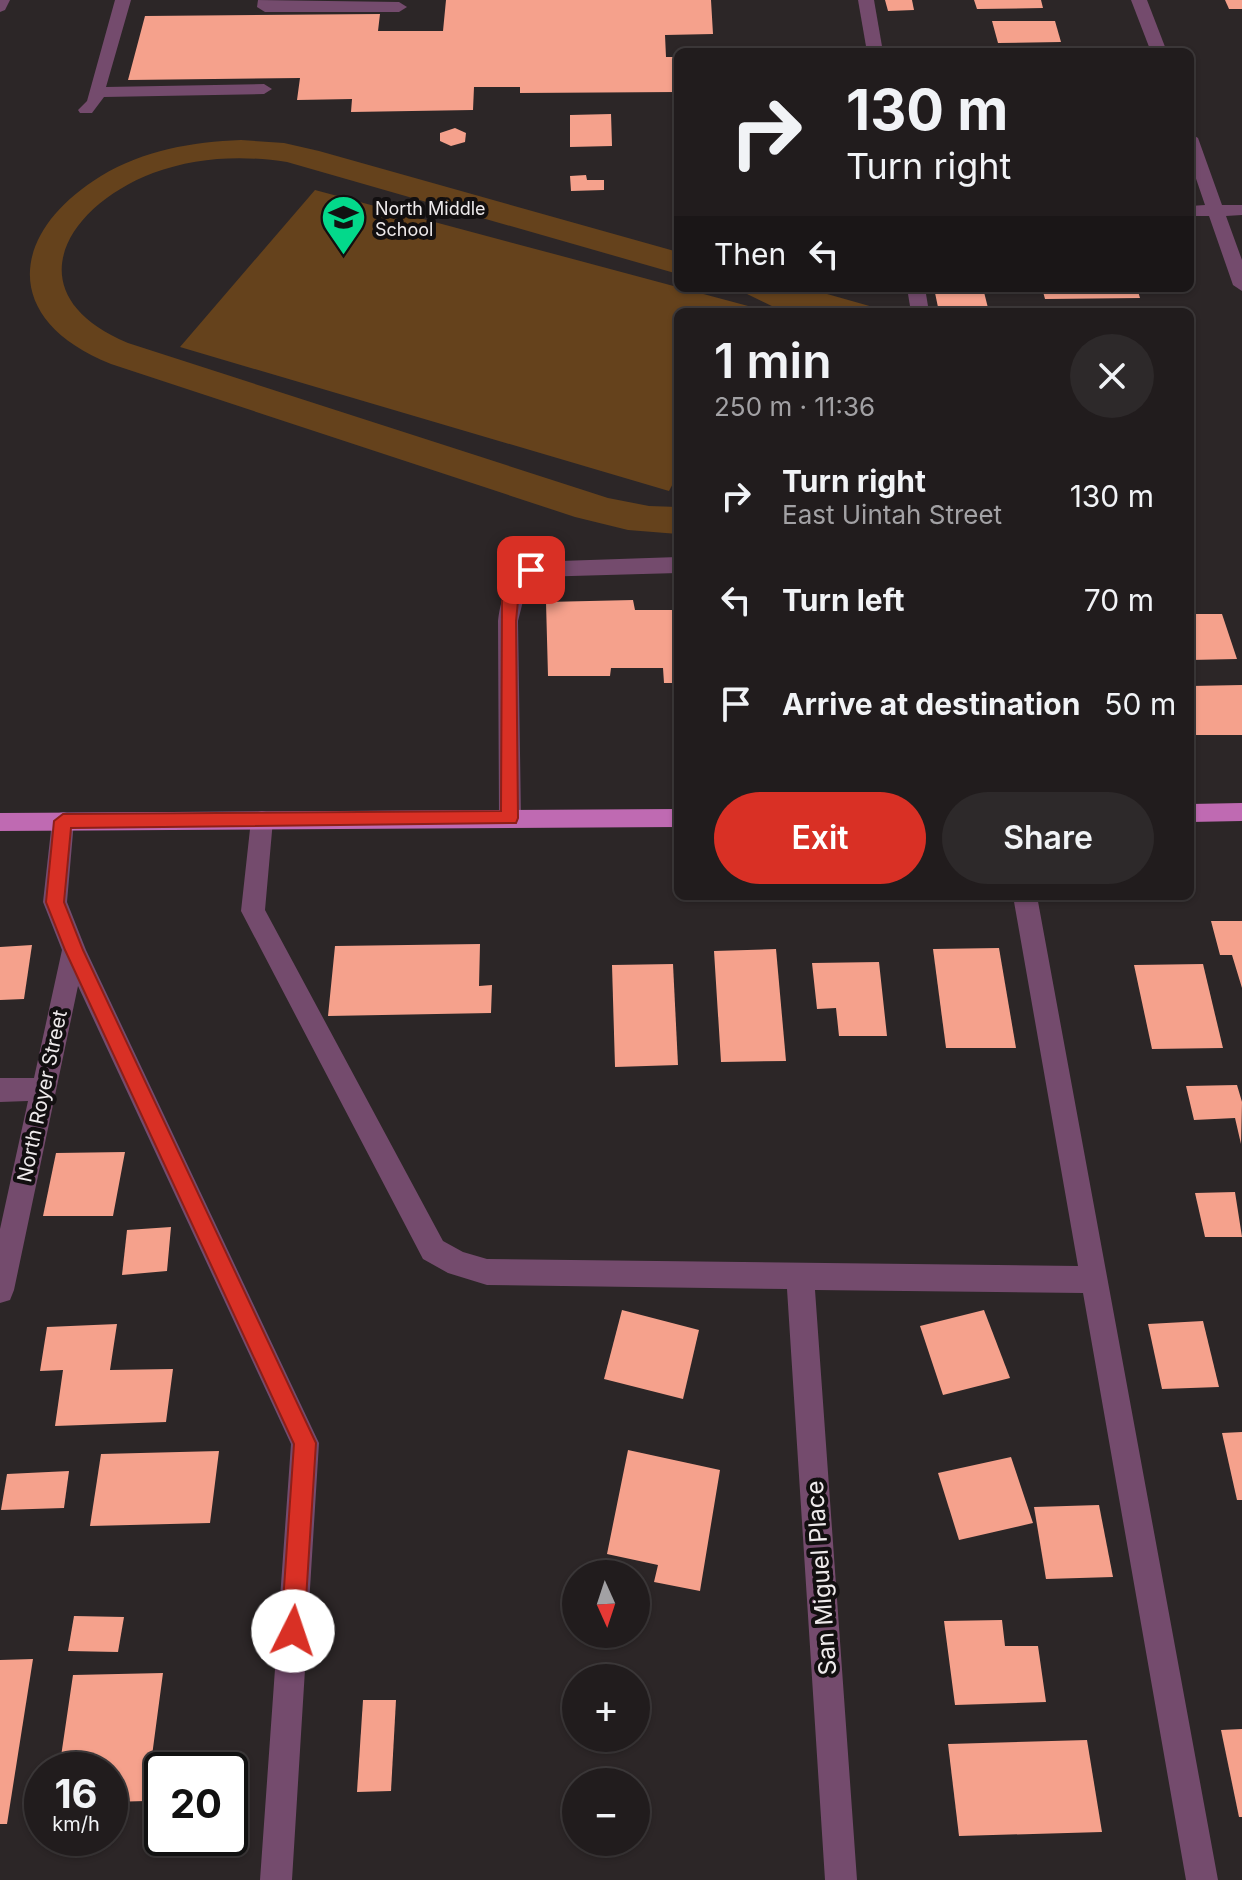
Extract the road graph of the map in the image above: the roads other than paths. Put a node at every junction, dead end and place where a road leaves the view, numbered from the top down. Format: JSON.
{"nodes":[{"id":1,"x":2,"y":0,"type":"edge"},
{"id":2,"x":123,"y":0,"type":"edge"},
{"id":3,"x":266,"y":0,"type":"edge"},
{"id":4,"x":866,"y":0,"type":"edge"},
{"id":5,"x":1139,"y":0,"type":"edge"},
{"id":6,"x":0,"y":7,"type":"edge"},
{"id":7,"x":399,"y":7,"type":"dead end"},
{"id":8,"x":874,"y":48,"type":"edge"},
{"id":9,"x":1157,"y":48,"type":"edge"},
{"id":10,"x":264,"y":89,"type":"dead end"},
{"id":11,"x":97,"y":92,"type":"junction"},
{"id":12,"x":86,"y":110,"type":"dead end"},
{"id":13,"x":1194,"y":149,"type":"edge"},
{"id":14,"x":1242,"y":210,"type":"edge"},
{"id":15,"x":1194,"y":211,"type":"edge"},
{"id":16,"x":1217,"y":211,"type":"junction"},
{"id":17,"x":1242,"y":285,"type":"edge"},
{"id":18,"x":674,"y":565,"type":"edge"},
{"id":19,"x":1242,"y":812,"type":"edge"},
{"id":20,"x":1194,"y":813,"type":"edge"},
{"id":21,"x":510,"y":818,"type":"junction"},
{"id":22,"x":674,"y":818,"type":"edge"},
{"id":23,"x":262,"y":820,"type":"junction"},
{"id":24,"x":63,"y":821,"type":"junction"},
{"id":25,"x":0,"y":822,"type":"edge"},
{"id":26,"x":1026,"y":900,"type":"edge"},
{"id":27,"x":74,"y":950,"type":"junction"},
{"id":28,"x":44,"y":1089,"type":"junction"},
{"id":29,"x":0,"y":1090,"type":"edge"},
{"id":30,"x":800,"y":1276,"type":"junction"},
{"id":31,"x":1095,"y":1280,"type":"junction"},
{"id":32,"x":0,"y":1290,"type":"edge"},
{"id":33,"x":276,"y":1880,"type":"edge"},
{"id":34,"x":841,"y":1880,"type":"edge"},
{"id":35,"x":1202,"y":1880,"type":"edge"}],
"edges":[{"from":1,"to":6,"type":"street"},
{"from":2,"to":11,"type":"street"},
{"from":3,"to":7,"type":"street"},
{"from":4,"to":8,"type":"street"},
{"from":5,"to":9,"type":"street"},
{"from":10,"to":11,"type":"street"},
{"from":11,"to":12,"type":"street"},
{"from":13,"to":16,"type":"street"},
{"from":14,"to":16,"type":"street"},
{"from":15,"to":16,"type":"street"},
{"from":16,"to":17,"type":"street"},
{"from":18,"to":21,"type":"street"},
{"from":19,"to":20,"type":"main road"},
{"from":21,"to":22,"type":"main road"},
{"from":21,"to":23,"type":"main road"},
{"from":23,"to":24,"type":"main road"},
{"from":23,"to":30,"type":"street"},
{"from":24,"to":25,"type":"main road"},
{"from":24,"to":27,"type":"street"},
{"from":26,"to":31,"type":"street"},
{"from":27,"to":28,"type":"street","name":"North Royer Street"},
{"from":27,"to":33,"type":"street"},
{"from":28,"to":29,"type":"street"},
{"from":28,"to":32,"type":"street","name":"North Royer Street"},
{"from":30,"to":31,"type":"street"},
{"from":30,"to":34,"type":"street","name":"San Miguel Place"},
{"from":31,"to":35,"type":"street"}]}
